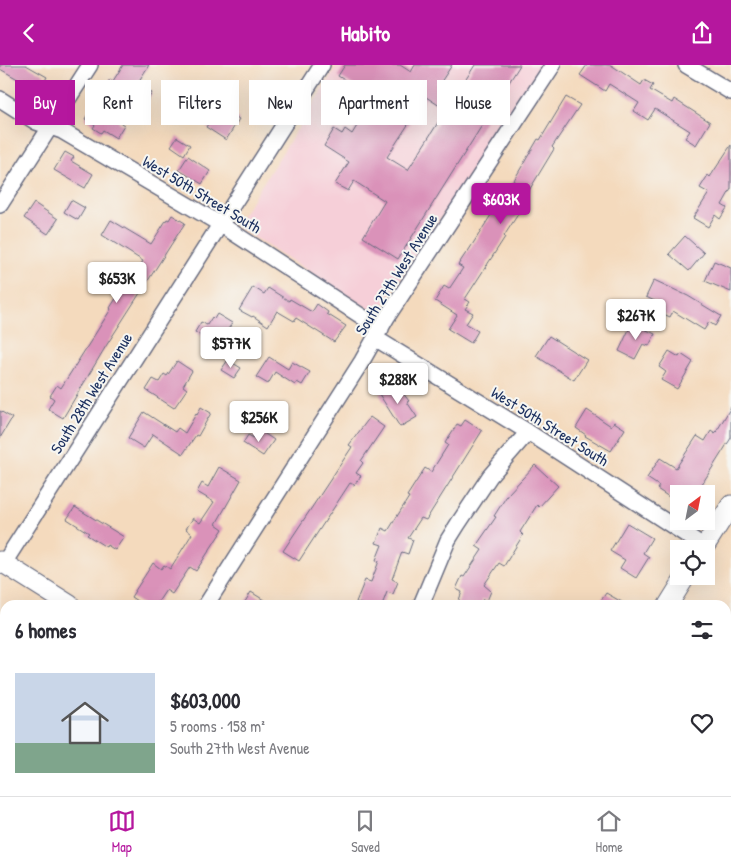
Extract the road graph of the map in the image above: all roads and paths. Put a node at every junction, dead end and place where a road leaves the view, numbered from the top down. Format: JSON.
{"nodes":[{"id":1,"x":90,"y":65,"type":"edge"},
{"id":2,"x":322,"y":65,"type":"edge"},
{"id":3,"x":553,"y":65,"type":"edge"},
{"id":4,"x":686,"y":65,"type":"edge"},
{"id":5,"x":731,"y":92,"type":"edge"},
{"id":6,"x":0,"y":99,"type":"edge"},
{"id":7,"x":50,"y":127,"type":"junction"},
{"id":8,"x":0,"y":205,"type":"edge"},
{"id":9,"x":220,"y":224,"type":"junction"},
{"id":10,"x":378,"y":333,"type":"junction"},
{"id":11,"x":528,"y":433,"type":"junction"},
{"id":12,"x":731,"y":505,"type":"edge"},
{"id":13,"x":692,"y":540,"type":"edge"},
{"id":14,"x":709,"y":540,"type":"edge"},
{"id":15,"x":2,"y":562,"type":"edge"},
{"id":16,"x":680,"y":585,"type":"edge"},
{"id":17,"x":62,"y":600,"type":"edge"},
{"id":18,"x":209,"y":600,"type":"edge"},
{"id":19,"x":424,"y":600,"type":"edge"},
{"id":20,"x":671,"y":600,"type":"edge"}],
"edges":[{"from":1,"to":7,"type":"street"},
{"from":2,"to":9,"type":"street","name":"South 28th West Avenue"},
{"from":3,"to":10,"type":"street","name":"South 27th West Avenue"},
{"from":4,"to":5,"type":"street"},
{"from":6,"to":7,"type":"street","name":"West 50th Street South"},
{"from":7,"to":8,"type":"street"},
{"from":7,"to":9,"type":"street","name":"West 50th Street South"},
{"from":9,"to":10,"type":"street","name":"West 50th Street South"},
{"from":9,"to":15,"type":"street","name":"South 28th West Avenue"},
{"from":10,"to":11,"type":"street","name":"West 50th Street South"},
{"from":10,"to":18,"type":"street","name":"South 27th West Avenue"},
{"from":11,"to":13,"type":"street","name":"West 50th Street South"},
{"from":11,"to":19,"type":"street"},
{"from":12,"to":14,"type":"street"},
{"from":15,"to":17,"type":"street"},
{"from":16,"to":20,"type":"street"}]}
